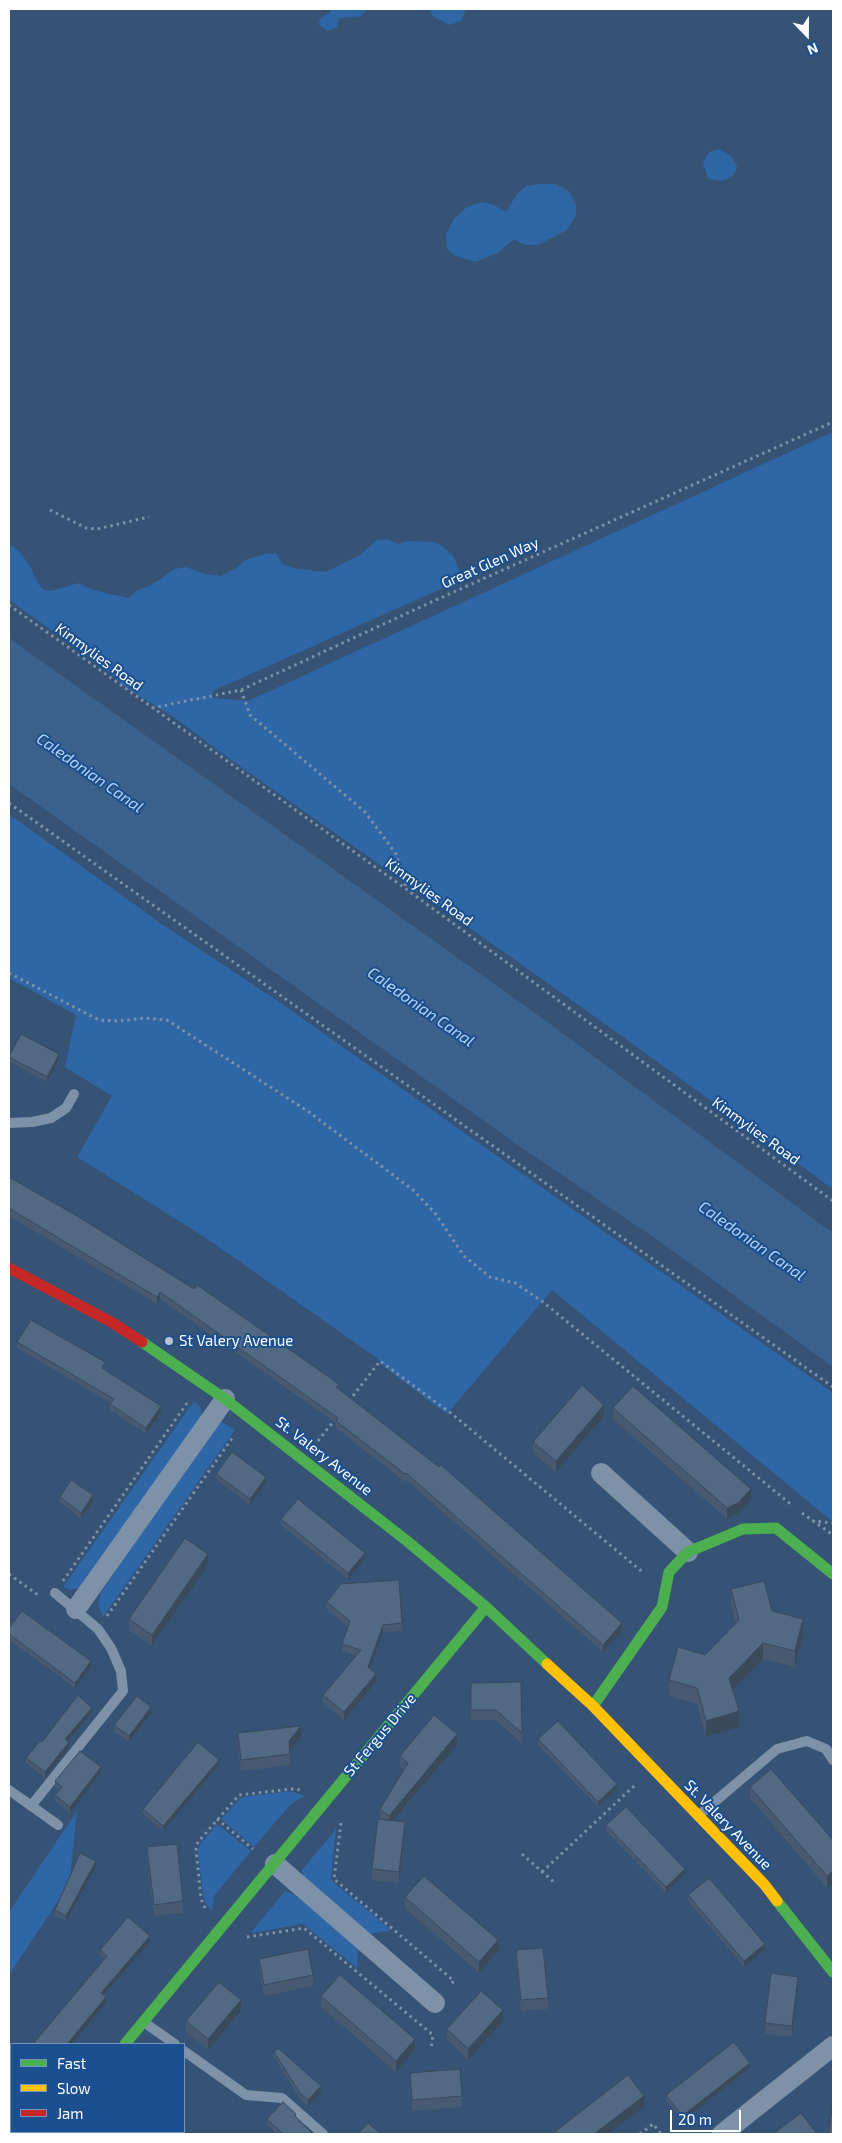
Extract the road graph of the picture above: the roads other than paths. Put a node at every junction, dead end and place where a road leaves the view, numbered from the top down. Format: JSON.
{"nodes":[{"id":1,"x":74,"y":1094,"type":"dead end"},
{"id":2,"x":9,"y":1123,"type":"edge"},
{"id":3,"x":9,"y":1268,"type":"edge"},
{"id":4,"x":225,"y":1399,"type":"junction"},
{"id":5,"x":600,"y":1473,"type":"dead end"},
{"id":6,"x":688,"y":1552,"type":"junction"},
{"id":7,"x":833,"y":1574,"type":"edge"},
{"id":8,"x":55,"y":1593,"type":"dead end"},
{"id":9,"x":486,"y":1607,"type":"junction"},
{"id":10,"x":76,"y":1609,"type":"junction"},
{"id":11,"x":593,"y":1706,"type":"junction"},
{"id":12,"x":833,"y":1760,"type":"edge"},
{"id":13,"x":9,"y":1790,"type":"edge"},
{"id":14,"x":31,"y":1806,"type":"junction"},
{"id":15,"x":698,"y":1816,"type":"junction"},
{"id":16,"x":58,"y":1825,"type":"dead end"},
{"id":17,"x":275,"y":1864,"type":"junction"},
{"id":18,"x":833,"y":1972,"type":"edge"},
{"id":19,"x":435,"y":2003,"type":"dead end"},
{"id":20,"x":144,"y":2022,"type":"junction"},
{"id":21,"x":127,"y":2043,"type":"edge"},
{"id":22,"x":174,"y":2043,"type":"edge"},
{"id":23,"x":833,"y":2046,"type":"edge"},
{"id":24,"x":185,"y":2052,"type":"edge"},
{"id":25,"x":323,"y":2134,"type":"edge"},
{"id":26,"x":722,"y":2134,"type":"edge"}],
"edges":[{"from":1,"to":2,"type":"lane"},
{"from":3,"to":4,"type":"street","name":"St. Valery Avenue"},
{"from":4,"to":9,"type":"street","name":"St. Valery Avenue"},
{"from":4,"to":10,"type":"street"},
{"from":5,"to":6,"type":"street"},
{"from":6,"to":7,"type":"street"},
{"from":6,"to":11,"type":"street"},
{"from":8,"to":10,"type":"lane"},
{"from":9,"to":11,"type":"street","name":"St. Valery Avenue"},
{"from":9,"to":17,"type":"street","name":"St Fergus Drive"},
{"from":10,"to":14,"type":"lane"},
{"from":11,"to":15,"type":"street","name":"St. Valery Avenue"},
{"from":12,"to":15,"type":"lane"},
{"from":13,"to":14,"type":"lane"},
{"from":14,"to":16,"type":"lane"},
{"from":15,"to":18,"type":"street","name":"St. Valery Avenue"},
{"from":17,"to":19,"type":"street"},
{"from":17,"to":20,"type":"street","name":"St Fergus Drive"},
{"from":20,"to":21,"type":"street","name":"St Fergus Drive"},
{"from":20,"to":22,"type":"lane"},
{"from":23,"to":26,"type":"street"},
{"from":24,"to":25,"type":"lane"}]}
